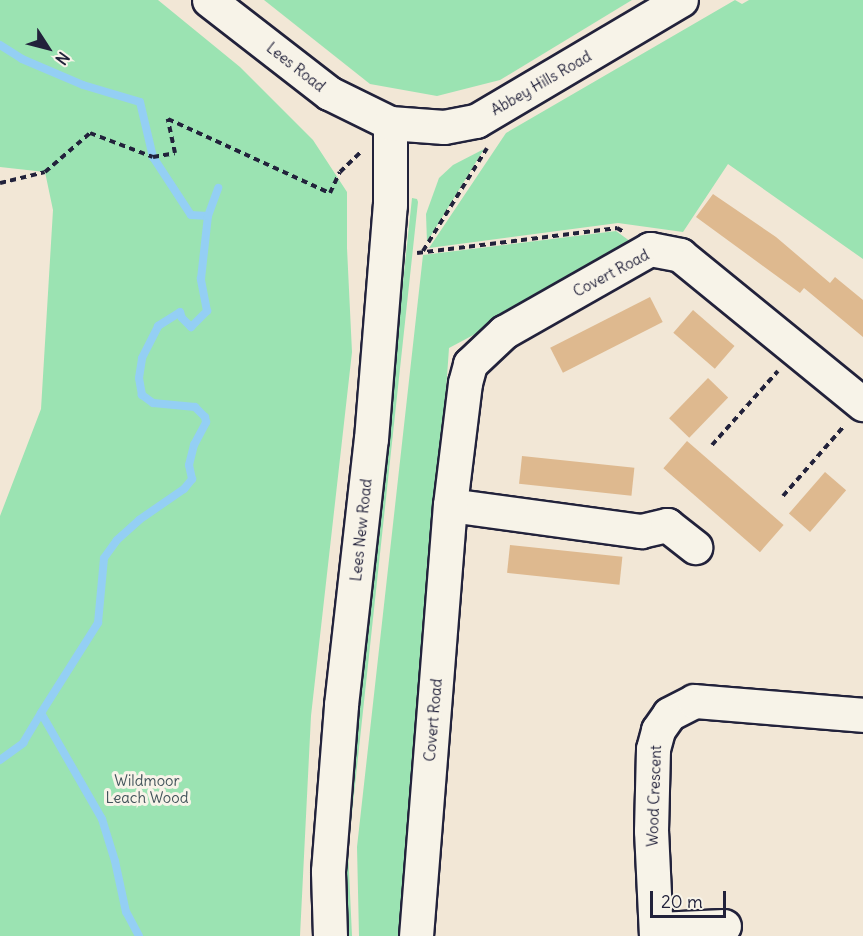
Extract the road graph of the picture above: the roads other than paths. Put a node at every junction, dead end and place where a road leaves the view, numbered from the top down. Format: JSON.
{"nodes":[{"id":1,"x":209,"y":0,"type":"edge"},
{"id":2,"x":681,"y":0,"type":"edge"},
{"id":3,"x":390,"y":123,"type":"junction"},
{"id":4,"x":863,"y":404,"type":"edge"},
{"id":5,"x":450,"y":505,"type":"junction"},
{"id":6,"x":695,"y":547,"type":"dead end"},
{"id":7,"x":863,"y":715,"type":"edge"},
{"id":8,"x":724,"y":926,"type":"dead end"},
{"id":9,"x":657,"y":933,"type":"edge"},
{"id":10,"x":330,"y":936,"type":"edge"},
{"id":11,"x":416,"y":936,"type":"edge"}],
"edges":[{"from":1,"to":3,"type":"street","name":"Lees Road"},
{"from":2,"to":3,"type":"street","name":"Abbey Hills Road"},
{"from":3,"to":10,"type":"street","name":"Lees New Road"},
{"from":4,"to":5,"type":"street","name":"Covert Road"},
{"from":5,"to":6,"type":"street"},
{"from":5,"to":11,"type":"street","name":"Covert Road"},
{"from":7,"to":9,"type":"street","name":"Wood Crescent"},
{"from":8,"to":9,"type":"street"}]}
